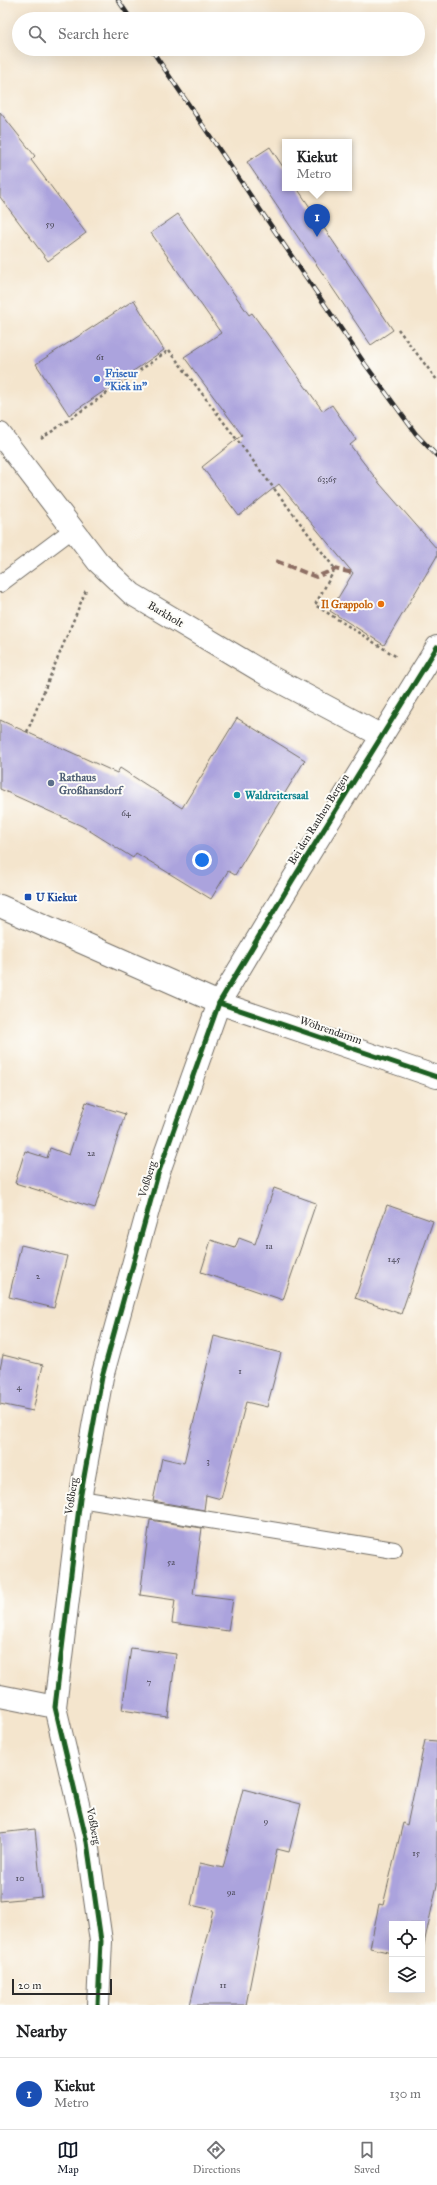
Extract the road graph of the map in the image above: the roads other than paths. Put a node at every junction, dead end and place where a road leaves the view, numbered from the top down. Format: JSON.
{"nodes":[{"id":1,"x":0,"y":434,"type":"edge"},
{"id":2,"x":72,"y":530,"type":"junction"},
{"id":3,"x":0,"y":584,"type":"edge"},
{"id":4,"x":437,"y":647,"type":"edge"},
{"id":5,"x":382,"y":736,"type":"junction"},
{"id":6,"x":0,"y":906,"type":"edge"},
{"id":7,"x":219,"y":1003,"type":"junction"},
{"id":8,"x":437,"y":1077,"type":"edge"},
{"id":9,"x":80,"y":1499,"type":"junction"},
{"id":10,"x":394,"y":1550,"type":"dead end"},
{"id":11,"x":0,"y":1696,"type":"edge"},
{"id":12,"x":56,"y":1707,"type":"junction"},
{"id":13,"x":98,"y":2005,"type":"edge"}],
"edges":[{"from":1,"to":2,"type":"street","name":"Barkholt"},
{"from":2,"to":3,"type":"lane"},
{"from":2,"to":5,"type":"street","name":"Barkholt"},
{"from":4,"to":5,"type":"street","name":"Bei den Rauhen Bergen"},
{"from":5,"to":7,"type":"street","name":"Bei den Rauhen Bergen"},
{"from":6,"to":7,"type":"street","name":"Wöhrendamm"},
{"from":7,"to":8,"type":"street","name":"Wöhrendamm"},
{"from":7,"to":9,"type":"street","name":"Voßberg"},
{"from":9,"to":10,"type":"lane"},
{"from":9,"to":12,"type":"street","name":"Voßberg"},
{"from":11,"to":12,"type":"street"},
{"from":12,"to":13,"type":"street","name":"Voßberg"}]}
